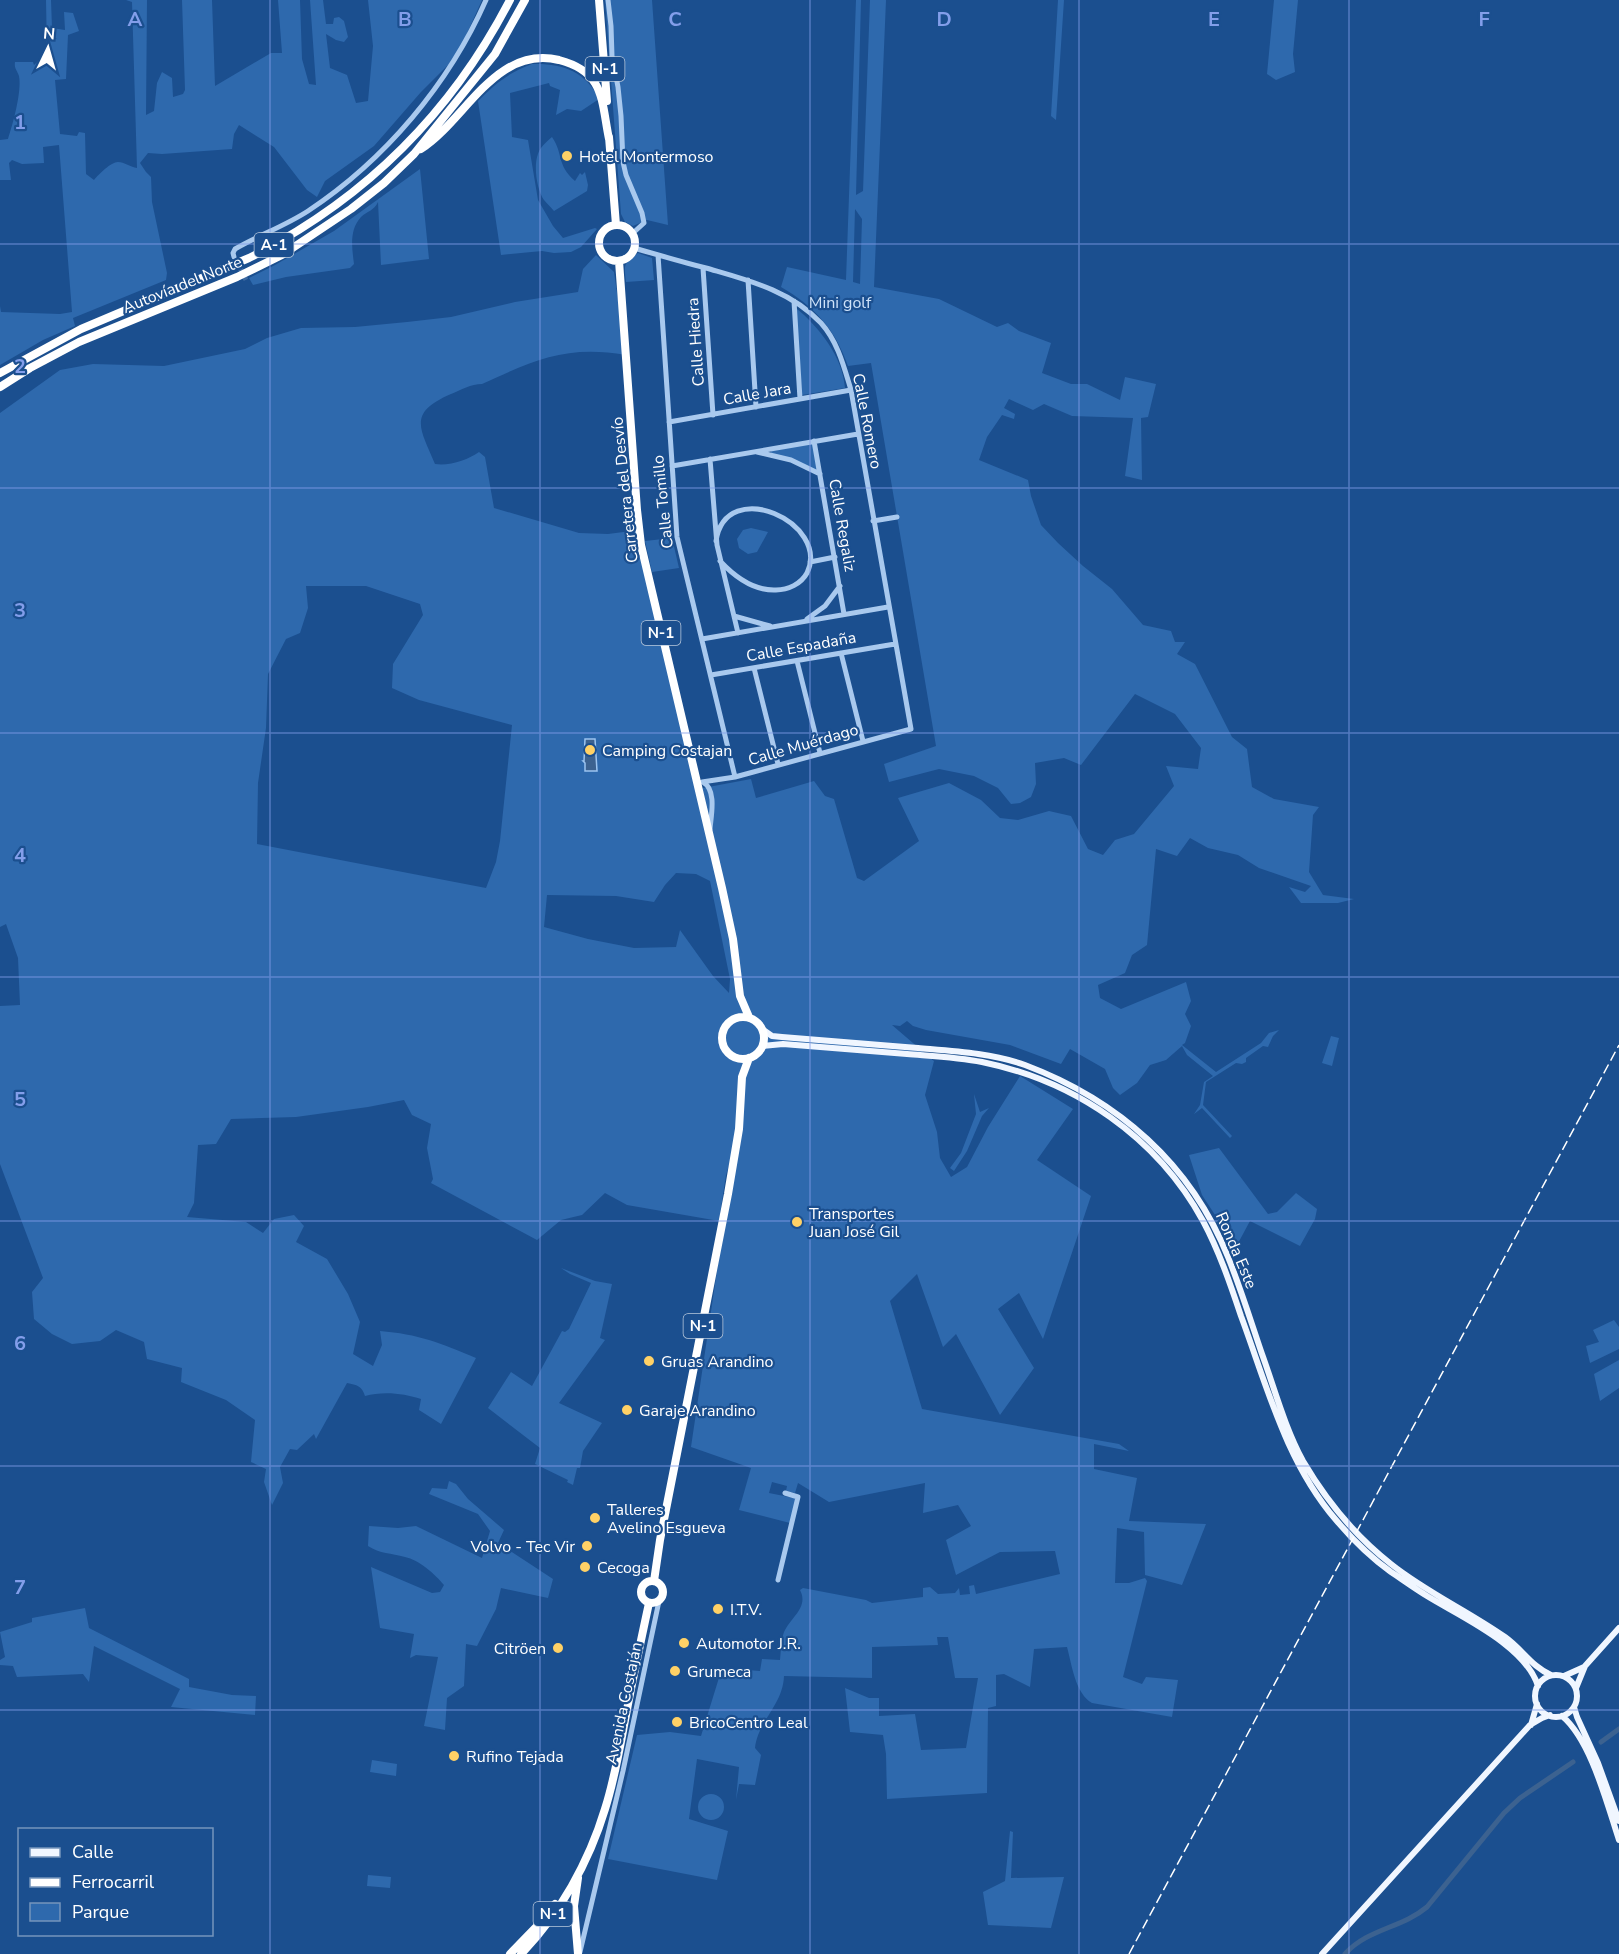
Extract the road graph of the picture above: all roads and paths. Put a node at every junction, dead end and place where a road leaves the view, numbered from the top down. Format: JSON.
{"nodes":[{"id":1,"x":486,"y":0,"type":"edge"},
{"id":2,"x":508,"y":0,"type":"edge"},
{"id":3,"x":525,"y":0,"type":"edge"},
{"id":4,"x":599,"y":0,"type":"edge"},
{"id":5,"x":609,"y":0,"type":"edge"},
{"id":6,"x":609,"y":139,"type":"junction"},
{"id":7,"x":414,"y":153,"type":"junction"},
{"id":8,"x":616,"y":225,"type":"junction"},
{"id":9,"x":633,"y":233,"type":"junction"},
{"id":10,"x":634,"y":248,"type":"junction"},
{"id":11,"x":658,"y":255,"type":"junction"},
{"id":12,"x":234,"y":257,"type":"dead end"},
{"id":13,"x":619,"y":261,"type":"junction"},
{"id":14,"x":703,"y":268,"type":"junction"},
{"id":15,"x":748,"y":280,"type":"junction"},
{"id":16,"x":794,"y":301,"type":"junction"},
{"id":17,"x":0,"y":373,"type":"edge"},
{"id":18,"x":0,"y":387,"type":"edge"},
{"id":19,"x":850,"y":390,"type":"junction"},
{"id":20,"x":800,"y":399,"type":"junction"},
{"id":21,"x":756,"y":407,"type":"junction"},
{"id":22,"x":713,"y":414,"type":"junction"},
{"id":23,"x":669,"y":422,"type":"junction"},
{"id":24,"x":858,"y":434,"type":"junction"},
{"id":25,"x":814,"y":441,"type":"junction"},
{"id":26,"x":752,"y":452,"type":"junction"},
{"id":27,"x":710,"y":459,"type":"junction"},
{"id":28,"x":672,"y":466,"type":"junction"},
{"id":29,"x":820,"y":474,"type":"junction"},
{"id":30,"x":897,"y":517,"type":"dead end"},
{"id":31,"x":873,"y":520,"type":"junction"},
{"id":32,"x":716,"y":542,"type":"junction"},
{"id":33,"x":835,"y":558,"type":"junction"},
{"id":34,"x":720,"y":561,"type":"junction"},
{"id":35,"x":810,"y":562,"type":"junction"},
{"id":36,"x":840,"y":586,"type":"junction"},
{"id":37,"x":888,"y":607,"type":"junction"},
{"id":38,"x":844,"y":614,"type":"junction"},
{"id":39,"x":734,"y":616,"type":"junction"},
{"id":40,"x":800,"y":622,"type":"junction"},
{"id":41,"x":776,"y":627,"type":"junction"},
{"id":42,"x":738,"y":633,"type":"junction"},
{"id":43,"x":702,"y":639,"type":"junction"},
{"id":44,"x":895,"y":644,"type":"junction"},
{"id":45,"x":841,"y":653,"type":"junction"},
{"id":46,"x":797,"y":661,"type":"junction"},
{"id":47,"x":754,"y":668,"type":"junction"},
{"id":48,"x":711,"y":675,"type":"junction"},
{"id":49,"x":911,"y":729,"type":"joint"},
{"id":50,"x":863,"y":741,"type":"junction"},
{"id":51,"x":820,"y":753,"type":"junction"},
{"id":52,"x":778,"y":765,"type":"junction"},
{"id":53,"x":735,"y":777,"type":"junction"},
{"id":54,"x":699,"y":782,"type":"junction"},
{"id":55,"x":740,"y":996,"type":"junction"},
{"id":56,"x":749,"y":1017,"type":"junction"},
{"id":57,"x":734,"y":1018,"type":"junction"},
{"id":58,"x":762,"y":1029,"type":"junction"},
{"id":59,"x":762,"y":1046,"type":"junction"},
{"id":60,"x":734,"y":1057,"type":"junction"},
{"id":61,"x":749,"y":1058,"type":"junction"},
{"id":62,"x":742,"y":1077,"type":"junction"},
{"id":63,"x":785,"y":1493,"type":"dead end"},
{"id":64,"x":778,"y":1580,"type":"dead end"},
{"id":65,"x":654,"y":1581,"type":"junction"},
{"id":66,"x":658,"y":1601,"type":"junction"},
{"id":67,"x":649,"y":1603,"type":"junction"},
{"id":68,"x":1619,"y":1628,"type":"edge"},
{"id":69,"x":1585,"y":1666,"type":"junction"},
{"id":70,"x":1551,"y":1675,"type":"junction"},
{"id":71,"x":1564,"y":1676,"type":"junction"},
{"id":72,"x":1538,"y":1686,"type":"junction"},
{"id":73,"x":1576,"y":1688,"type":"junction"},
{"id":74,"x":1537,"y":1704,"type":"junction"},
{"id":75,"x":1574,"y":1707,"type":"junction"},
{"id":76,"x":1550,"y":1715,"type":"junction"},
{"id":77,"x":1562,"y":1716,"type":"junction"},
{"id":78,"x":1530,"y":1725,"type":"junction"},
{"id":79,"x":1619,"y":1821,"type":"edge"},
{"id":80,"x":1619,"y":1840,"type":"edge"},
{"id":81,"x":581,"y":1868,"type":"junction"},
{"id":82,"x":510,"y":1954,"type":"edge"},
{"id":83,"x":521,"y":1954,"type":"edge"},
{"id":84,"x":579,"y":1954,"type":"edge"},
{"id":85,"x":1322,"y":1954,"type":"edge"}],
"edges":[{"from":1,"to":12,"type":"street"},
{"from":2,"to":17,"type":"highway","name":"Autovía del Norte","number":"A-1"},
{"from":3,"to":7,"type":"highway","name":"Autovía del Norte","number":"A-1"},
{"from":4,"to":6,"type":"highway","number":"N-1"},
{"from":5,"to":9,"type":"street"},
{"from":6,"to":7,"type":"highway"},
{"from":6,"to":8,"type":"highway","number":"N-1"},
{"from":7,"to":18,"type":"highway","name":"Autovía del Norte","number":"A-1"},
{"from":8,"to":9,"type":"highway"},
{"from":8,"to":13,"type":"highway"},
{"from":9,"to":10,"type":"highway"},
{"from":10,"to":11,"type":"street","name":"Calle Romero"},
{"from":10,"to":13,"type":"highway"},
{"from":11,"to":14,"type":"street","name":"Calle Romero"},
{"from":11,"to":23,"type":"street","name":"Calle Tomillo"},
{"from":13,"to":54,"type":"highway","name":"Carretera del Desvío","number":"N-1"},
{"from":14,"to":15,"type":"street","name":"Calle Romero"},
{"from":14,"to":22,"type":"street","name":"Calle Hiedra"},
{"from":15,"to":16,"type":"street","name":"Calle Romero"},
{"from":15,"to":21,"type":"street"},
{"from":16,"to":19,"type":"street","name":"Calle Romero"},
{"from":16,"to":20,"type":"street"},
{"from":19,"to":20,"type":"street","name":"Calle Jara"},
{"from":19,"to":24,"type":"street","name":"Calle Romero"},
{"from":20,"to":21,"type":"street","name":"Calle Jara"},
{"from":21,"to":22,"type":"street","name":"Calle Jara"},
{"from":22,"to":23,"type":"street","name":"Calle Jara"},
{"from":23,"to":28,"type":"street","name":"Calle Tomillo"},
{"from":24,"to":25,"type":"street"},
{"from":24,"to":31,"type":"street","name":"Calle Romero"},
{"from":25,"to":26,"type":"street"},
{"from":25,"to":29,"type":"street","name":"Calle Regaliz"},
{"from":26,"to":27,"type":"street"},
{"from":26,"to":29,"type":"street"},
{"from":27,"to":28,"type":"street"},
{"from":27,"to":32,"type":"street"},
{"from":28,"to":43,"type":"street","name":"Calle Tomillo"},
{"from":29,"to":33,"type":"street","name":"Calle Regaliz"},
{"from":30,"to":31,"type":"street"},
{"from":31,"to":37,"type":"street","name":"Calle Romero"},
{"from":32,"to":34,"type":"street"},
{"from":32,"to":35,"type":"street"},
{"from":33,"to":35,"type":"street"},
{"from":33,"to":36,"type":"street","name":"Calle Regaliz"},
{"from":34,"to":35,"type":"street"},
{"from":34,"to":39,"type":"street"},
{"from":36,"to":38,"type":"street","name":"Calle Regaliz"},
{"from":36,"to":40,"type":"street"},
{"from":37,"to":38,"type":"street"},
{"from":37,"to":44,"type":"street","name":"Calle Romero"},
{"from":38,"to":40,"type":"street"},
{"from":39,"to":41,"type":"street"},
{"from":39,"to":42,"type":"street"},
{"from":40,"to":41,"type":"street"},
{"from":41,"to":42,"type":"street"},
{"from":42,"to":43,"type":"street"},
{"from":43,"to":48,"type":"street","name":"Calle Tomillo"},
{"from":44,"to":45,"type":"street","name":"Calle Espadaña"},
{"from":44,"to":49,"type":"street","name":"Calle Romero"},
{"from":45,"to":46,"type":"street","name":"Calle Espadaña"},
{"from":45,"to":50,"type":"street"},
{"from":46,"to":47,"type":"street","name":"Calle Espadaña"},
{"from":46,"to":51,"type":"street"},
{"from":47,"to":48,"type":"street","name":"Calle Espadaña"},
{"from":47,"to":52,"type":"street"},
{"from":48,"to":53,"type":"street","name":"Calle Tomillo"},
{"from":49,"to":50,"type":"street","name":"Calle Muérdago"},
{"from":50,"to":51,"type":"street","name":"Calle Muérdago"},
{"from":51,"to":52,"type":"street","name":"Calle Muérdago"},
{"from":52,"to":53,"type":"street","name":"Calle Muérdago"},
{"from":53,"to":54,"type":"street","name":"Calle Muérdago"},
{"from":54,"to":55,"type":"highway","name":"Carretera del Desvío","number":"N-1"},
{"from":55,"to":56,"type":"highway","name":"Carretera del Desvío","number":"N-1"},
{"from":55,"to":57,"type":"highway","name":"Carretera del Desvío","number":"N-1"},
{"from":56,"to":57,"type":"highway"},
{"from":56,"to":58,"type":"highway","number":"N-1"},
{"from":57,"to":60,"type":"highway","number":"N-1"},
{"from":58,"to":59,"type":"highway"},
{"from":58,"to":70,"type":"main road","name":"Ronda Este"},
{"from":59,"to":61,"type":"highway","number":"N-1"},
{"from":59,"to":72,"type":"main road","name":"Ronda Este"},
{"from":60,"to":61,"type":"highway"},
{"from":60,"to":62,"type":"highway","number":"N-1"},
{"from":61,"to":62,"type":"highway","number":"N-1"},
{"from":62,"to":65,"type":"highway","number":"N-1"},
{"from":63,"to":64,"type":"street"},
{"from":65,"to":66,"type":"highway"},
{"from":65,"to":67,"type":"highway"},
{"from":66,"to":67,"type":"highway"},
{"from":66,"to":84,"type":"street","name":"Avenida Costaján"},
{"from":67,"to":81,"type":"highway","name":"Avenida Costaján"},
{"from":68,"to":69,"type":"main road"},
{"from":69,"to":71,"type":"main road"},
{"from":69,"to":73,"type":"main road"},
{"from":70,"to":71,"type":"main road"},
{"from":70,"to":72,"type":"main road"},
{"from":71,"to":73,"type":"main road"},
{"from":72,"to":74,"type":"main road"},
{"from":73,"to":75,"type":"main road"},
{"from":74,"to":76,"type":"main road"},
{"from":74,"to":78,"type":"main road"},
{"from":75,"to":77,"type":"main road"},
{"from":75,"to":79,"type":"main road"},
{"from":76,"to":77,"type":"main road"},
{"from":76,"to":78,"type":"main road"},
{"from":77,"to":80,"type":"main road"},
{"from":78,"to":85,"type":"main road"},
{"from":81,"to":82,"type":"highway","number":"N-1"},
{"from":81,"to":83,"type":"highway","number":"N-1"},
{"from":81,"to":84,"type":"highway"}]}
